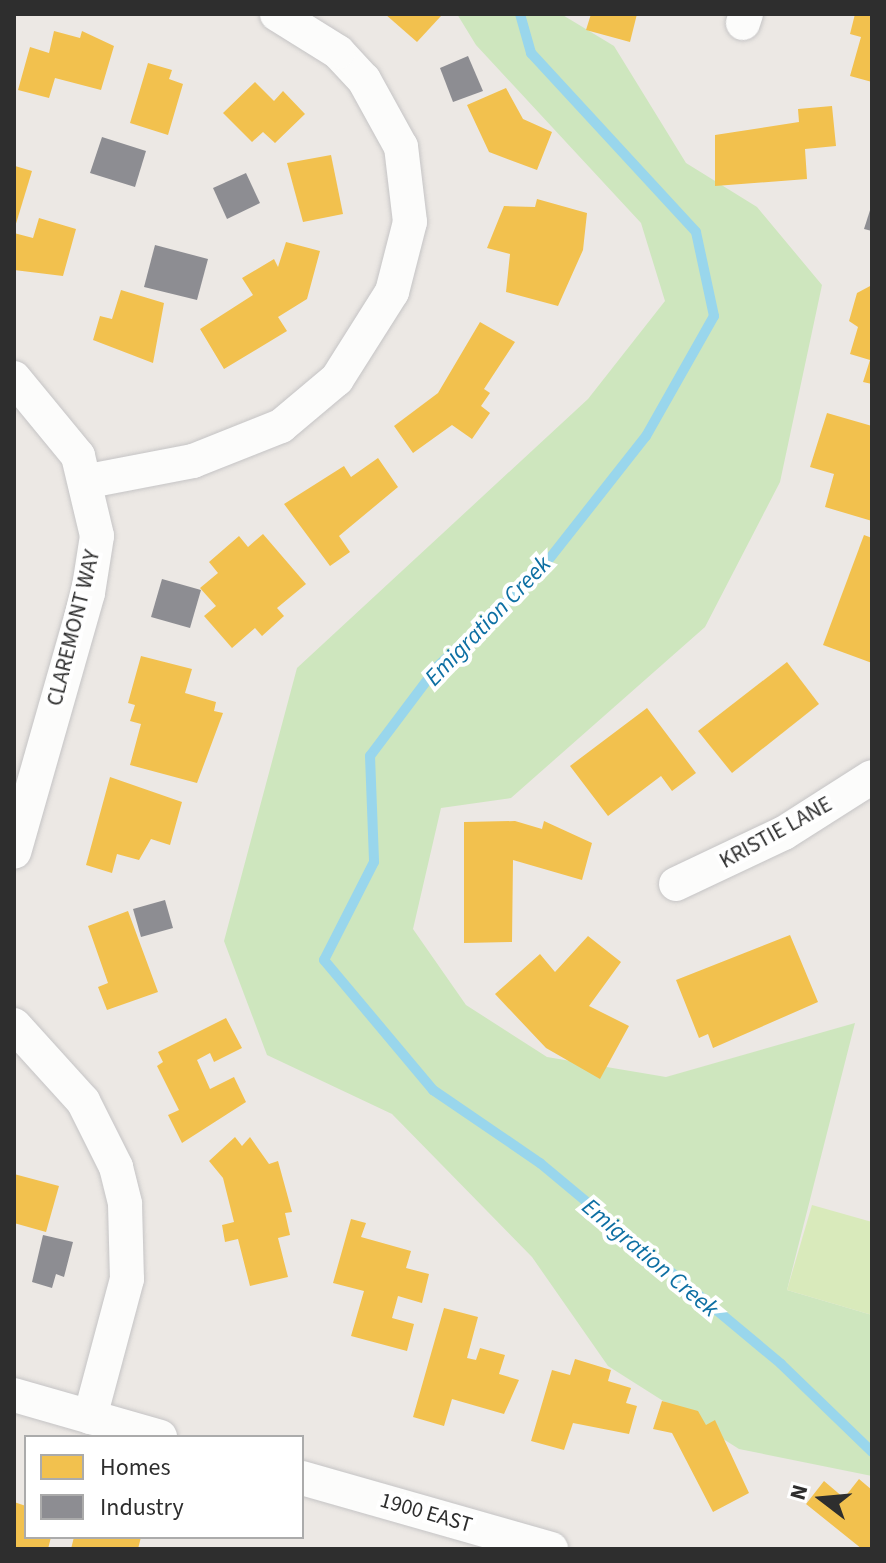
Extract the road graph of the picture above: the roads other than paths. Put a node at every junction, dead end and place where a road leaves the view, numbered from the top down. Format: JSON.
{"nodes":[{"id":1,"x":277,"y":14,"type":"edge"},
{"id":2,"x":14,"y":378,"type":"edge"},
{"id":3,"x":89,"y":481,"type":"junction"},
{"id":4,"x":872,"y":777,"type":"edge"},
{"id":5,"x":14,"y":852,"type":"edge"},
{"id":6,"x":676,"y":884,"type":"dead end"},
{"id":7,"x":14,"y":1025,"type":"edge"},
{"id":8,"x":14,"y":1395,"type":"edge"},
{"id":9,"x":90,"y":1417,"type":"junction"},
{"id":10,"x":153,"y":1435,"type":"edge"},
{"id":11,"x":304,"y":1479,"type":"edge"},
{"id":12,"x":528,"y":1546,"type":"edge"}],
"edges":[{"from":1,"to":3,"type":"street"},
{"from":2,"to":3,"type":"street","name":"CLAREMONT WAY"},
{"from":3,"to":5,"type":"street","name":"CLAREMONT WAY"},
{"from":4,"to":6,"type":"street","name":"KRISTIE LANE"},
{"from":7,"to":9,"type":"street"},
{"from":8,"to":9,"type":"street"},
{"from":9,"to":10,"type":"street"},
{"from":11,"to":12,"type":"street","name":"1900 EAST"}]}
